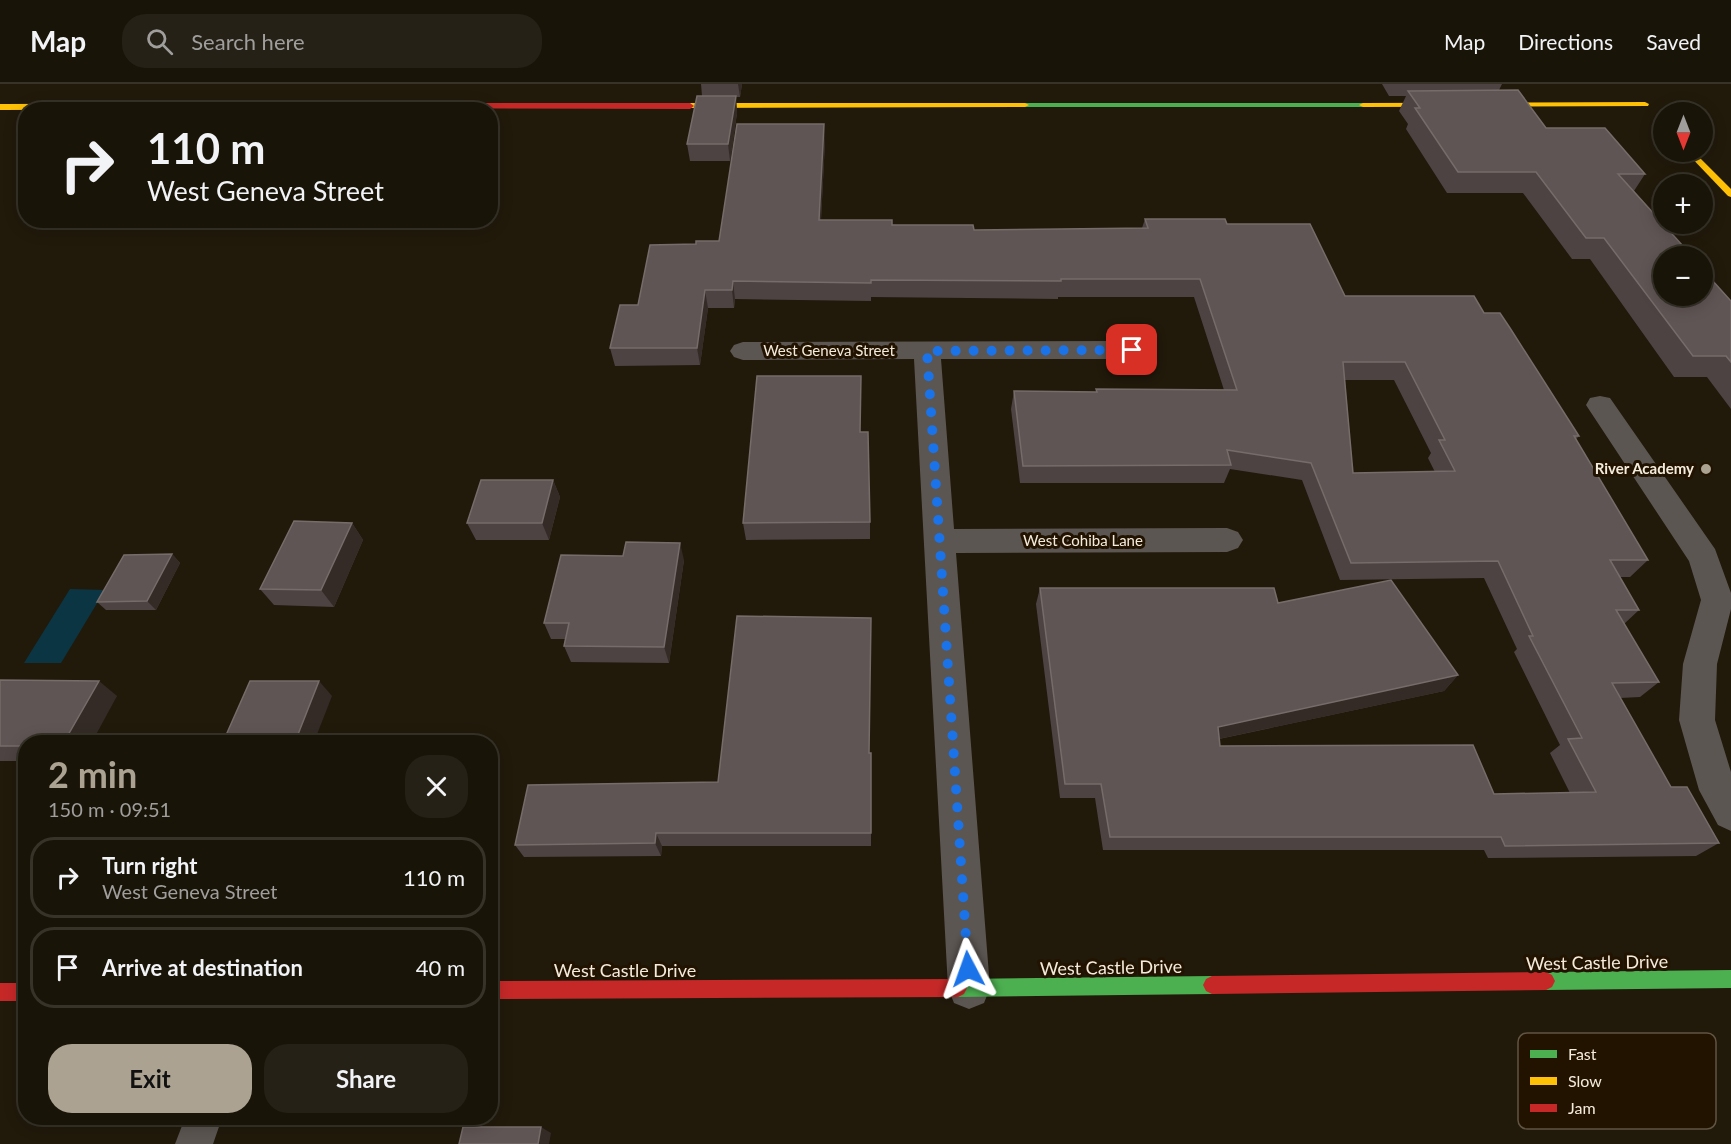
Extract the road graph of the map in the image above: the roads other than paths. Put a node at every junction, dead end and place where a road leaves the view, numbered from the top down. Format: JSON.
{"nodes":[{"id":1,"x":1632,"y":91,"type":"dead end"},
{"id":2,"x":1646,"y":104,"type":"junction"},
{"id":3,"x":498,"y":106,"type":"edge"},
{"id":4,"x":0,"y":107,"type":"edge"},
{"id":5,"x":18,"y":107,"type":"edge"},
{"id":6,"x":1653,"y":112,"type":"edge"},
{"id":7,"x":1700,"y":162,"type":"edge"},
{"id":8,"x":1731,"y":194,"type":"edge"},
{"id":9,"x":1132,"y":350,"type":"dead end"},
{"id":10,"x":743,"y":351,"type":"dead end"},
{"id":11,"x":927,"y":351,"type":"junction"},
{"id":12,"x":1600,"y":405,"type":"dead end"},
{"id":13,"x":1227,"y":540,"type":"dead end"},
{"id":14,"x":939,"y":541,"type":"junction"},
{"id":15,"x":1724,"y":602,"type":"edge"},
{"id":16,"x":1731,"y":813,"type":"edge"},
{"id":17,"x":1731,"y":979,"type":"edge"},
{"id":18,"x":969,"y":988,"type":"junction"},
{"id":19,"x":498,"y":990,"type":"edge"},
{"id":20,"x":0,"y":992,"type":"edge"},
{"id":21,"x":18,"y":992,"type":"edge"},
{"id":22,"x":201,"y":1125,"type":"edge"},
{"id":23,"x":194,"y":1144,"type":"edge"}],
"edges":[{"from":1,"to":2,"type":"street"},
{"from":2,"to":3,"type":"street"},
{"from":2,"to":6,"type":"street"},
{"from":4,"to":5,"type":"street"},
{"from":7,"to":8,"type":"street"},
{"from":9,"to":11,"type":"street","name":"West Geneva Street"},
{"from":10,"to":11,"type":"street","name":"West Geneva Street"},
{"from":11,"to":14,"type":"street"},
{"from":12,"to":15,"type":"street"},
{"from":13,"to":14,"type":"street","name":"West Cohiba Lane"},
{"from":14,"to":18,"type":"street"},
{"from":15,"to":16,"type":"street"},
{"from":17,"to":18,"type":"street","name":"West Castle Drive"},
{"from":18,"to":19,"type":"street","name":"West Castle Drive"},
{"from":20,"to":21,"type":"street"},
{"from":22,"to":23,"type":"lane"}]}
